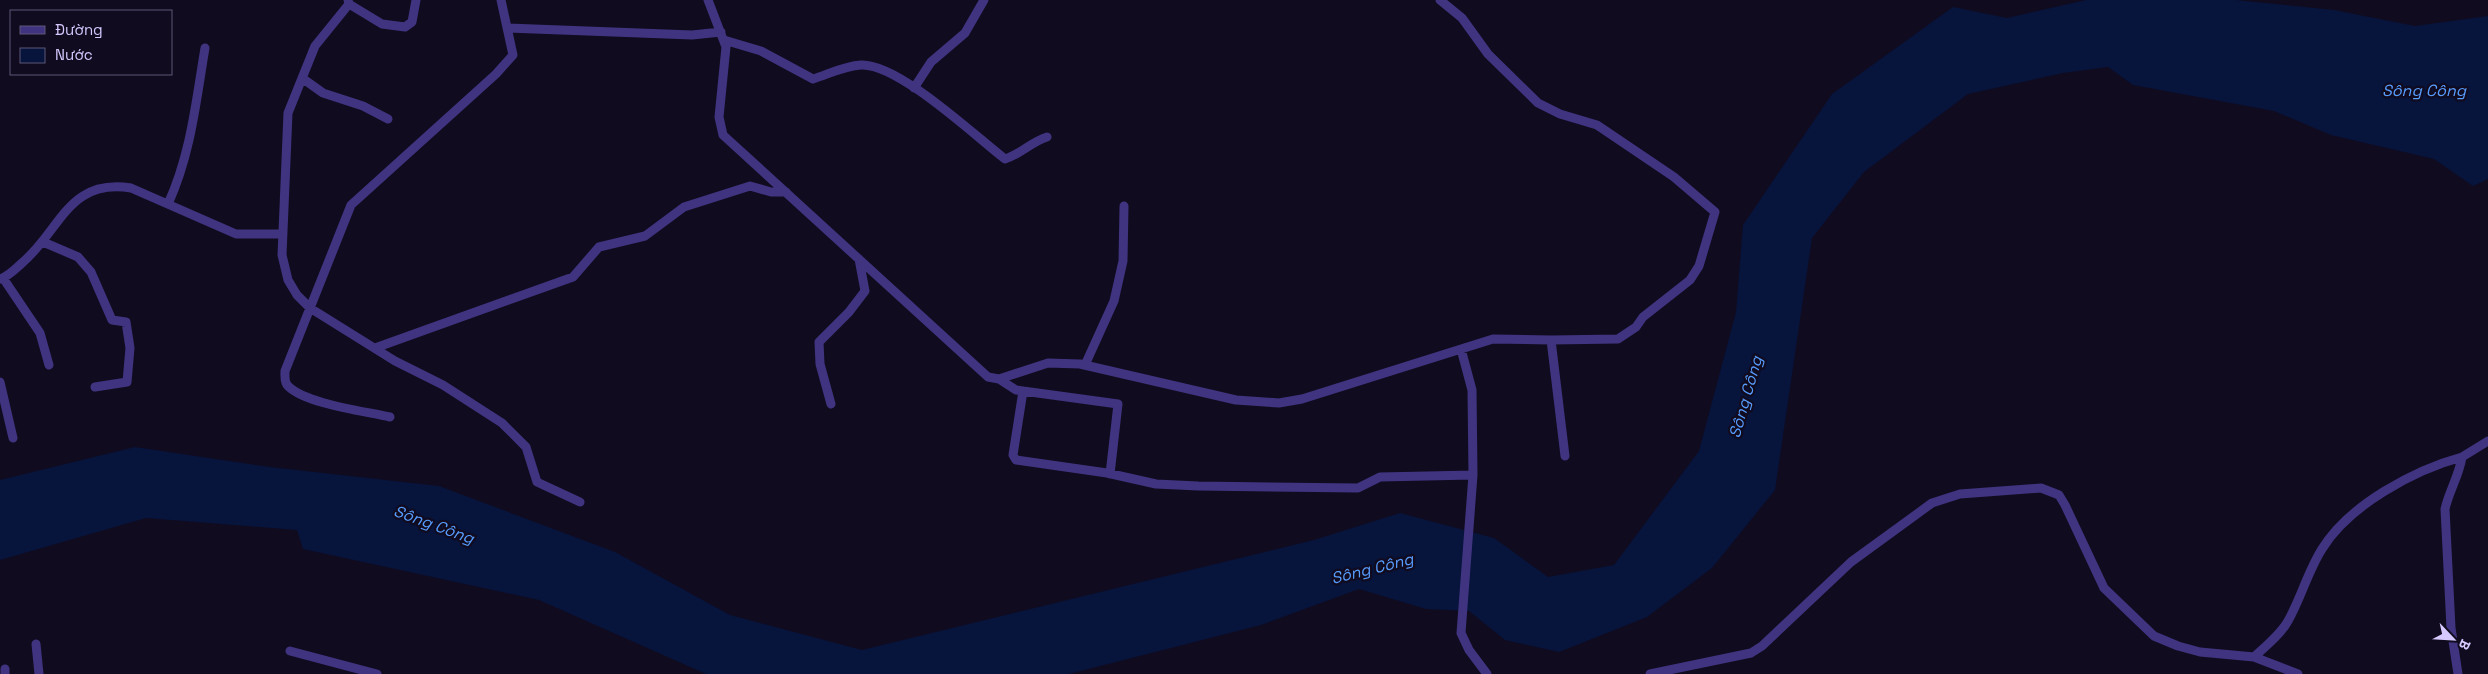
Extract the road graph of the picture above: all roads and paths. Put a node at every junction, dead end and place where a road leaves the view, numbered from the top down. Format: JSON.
{"nodes":[{"id":1,"x":416,"y":0,"type":"edge"},
{"id":2,"x":500,"y":0,"type":"edge"},
{"id":3,"x":708,"y":0,"type":"edge"},
{"id":4,"x":984,"y":0,"type":"edge"},
{"id":5,"x":1440,"y":0,"type":"edge"},
{"id":6,"x":348,"y":2,"type":"edge"},
{"id":7,"x":507,"y":28,"type":"junction"},
{"id":8,"x":723,"y":36,"type":"junction"},
{"id":9,"x":206,"y":48,"type":"dead end"},
{"id":10,"x":302,"y":78,"type":"junction"},
{"id":11,"x":914,"y":88,"type":"junction"},
{"id":12,"x":388,"y":119,"type":"dead end"},
{"id":13,"x":1047,"y":137,"type":"dead end"},
{"id":14,"x":786,"y":192,"type":"junction"},
{"id":15,"x":168,"y":204,"type":"junction"},
{"id":16,"x":1124,"y":206,"type":"dead end"},
{"id":17,"x":283,"y":234,"type":"junction"},
{"id":18,"x":43,"y":242,"type":"junction"},
{"id":19,"x":859,"y":259,"type":"junction"},
{"id":20,"x":1,"y":278,"type":"edge"},
{"id":21,"x":310,"y":308,"type":"junction"},
{"id":22,"x":1551,"y":340,"type":"junction"},
{"id":23,"x":375,"y":348,"type":"junction"},
{"id":24,"x":1461,"y":349,"type":"junction"},
{"id":25,"x":49,"y":365,"type":"dead end"},
{"id":26,"x":1084,"y":365,"type":"junction"},
{"id":27,"x":999,"y":379,"type":"junction"},
{"id":28,"x":0,"y":382,"type":"edge"},
{"id":29,"x":95,"y":387,"type":"dead end"},
{"id":30,"x":1023,"y":391,"type":"junction"},
{"id":31,"x":831,"y":404,"type":"dead end"},
{"id":32,"x":390,"y":417,"type":"dead end"},
{"id":33,"x":13,"y":438,"type":"dead end"},
{"id":34,"x":2488,"y":441,"type":"edge"},
{"id":35,"x":1565,"y":456,"type":"dead end"},
{"id":36,"x":2462,"y":457,"type":"junction"},
{"id":37,"x":1110,"y":474,"type":"junction"},
{"id":38,"x":1473,"y":474,"type":"junction"},
{"id":39,"x":580,"y":502,"type":"dead end"},
{"id":40,"x":36,"y":644,"type":"dead end"},
{"id":41,"x":290,"y":651,"type":"dead end"},
{"id":42,"x":2254,"y":657,"type":"junction"},
{"id":43,"x":39,"y":674,"type":"edge"},
{"id":44,"x":378,"y":674,"type":"edge"},
{"id":45,"x":1487,"y":674,"type":"edge"},
{"id":46,"x":1650,"y":674,"type":"edge"},
{"id":47,"x":2298,"y":674,"type":"edge"},
{"id":48,"x":2458,"y":674,"type":"edge"}],
"edges":[{"from":1,"to":6,"type":"street"},
{"from":2,"to":7,"type":"street"},
{"from":3,"to":8,"type":"street"},
{"from":4,"to":11,"type":"street"},
{"from":5,"to":22,"type":"street"},
{"from":6,"to":10,"type":"street"},
{"from":7,"to":8,"type":"street"},
{"from":7,"to":21,"type":"street"},
{"from":8,"to":11,"type":"street"},
{"from":8,"to":14,"type":"street"},
{"from":9,"to":15,"type":"street"},
{"from":10,"to":12,"type":"street"},
{"from":10,"to":17,"type":"street"},
{"from":11,"to":13,"type":"street"},
{"from":14,"to":19,"type":"street"},
{"from":14,"to":23,"type":"street"},
{"from":15,"to":17,"type":"street"},
{"from":15,"to":18,"type":"street"},
{"from":16,"to":26,"type":"street"},
{"from":17,"to":21,"type":"street"},
{"from":18,"to":20,"type":"street"},
{"from":18,"to":29,"type":"street"},
{"from":19,"to":27,"type":"street"},
{"from":19,"to":31,"type":"street"},
{"from":20,"to":25,"type":"street"},
{"from":21,"to":23,"type":"street"},
{"from":21,"to":32,"type":"street"},
{"from":22,"to":24,"type":"street"},
{"from":22,"to":35,"type":"street"},
{"from":23,"to":39,"type":"street"},
{"from":24,"to":26,"type":"street"},
{"from":24,"to":38,"type":"street"},
{"from":26,"to":27,"type":"street"},
{"from":27,"to":30,"type":"street"},
{"from":28,"to":33,"type":"street"},
{"from":30,"to":37,"type":"street"},
{"from":30,"to":37,"type":"street"},
{"from":34,"to":36,"type":"street"},
{"from":36,"to":42,"type":"street"},
{"from":36,"to":48,"type":"street"},
{"from":37,"to":38,"type":"street"},
{"from":38,"to":45,"type":"street"},
{"from":40,"to":43,"type":"street"},
{"from":41,"to":44,"type":"street"},
{"from":42,"to":46,"type":"street"},
{"from":42,"to":47,"type":"street"}]}
